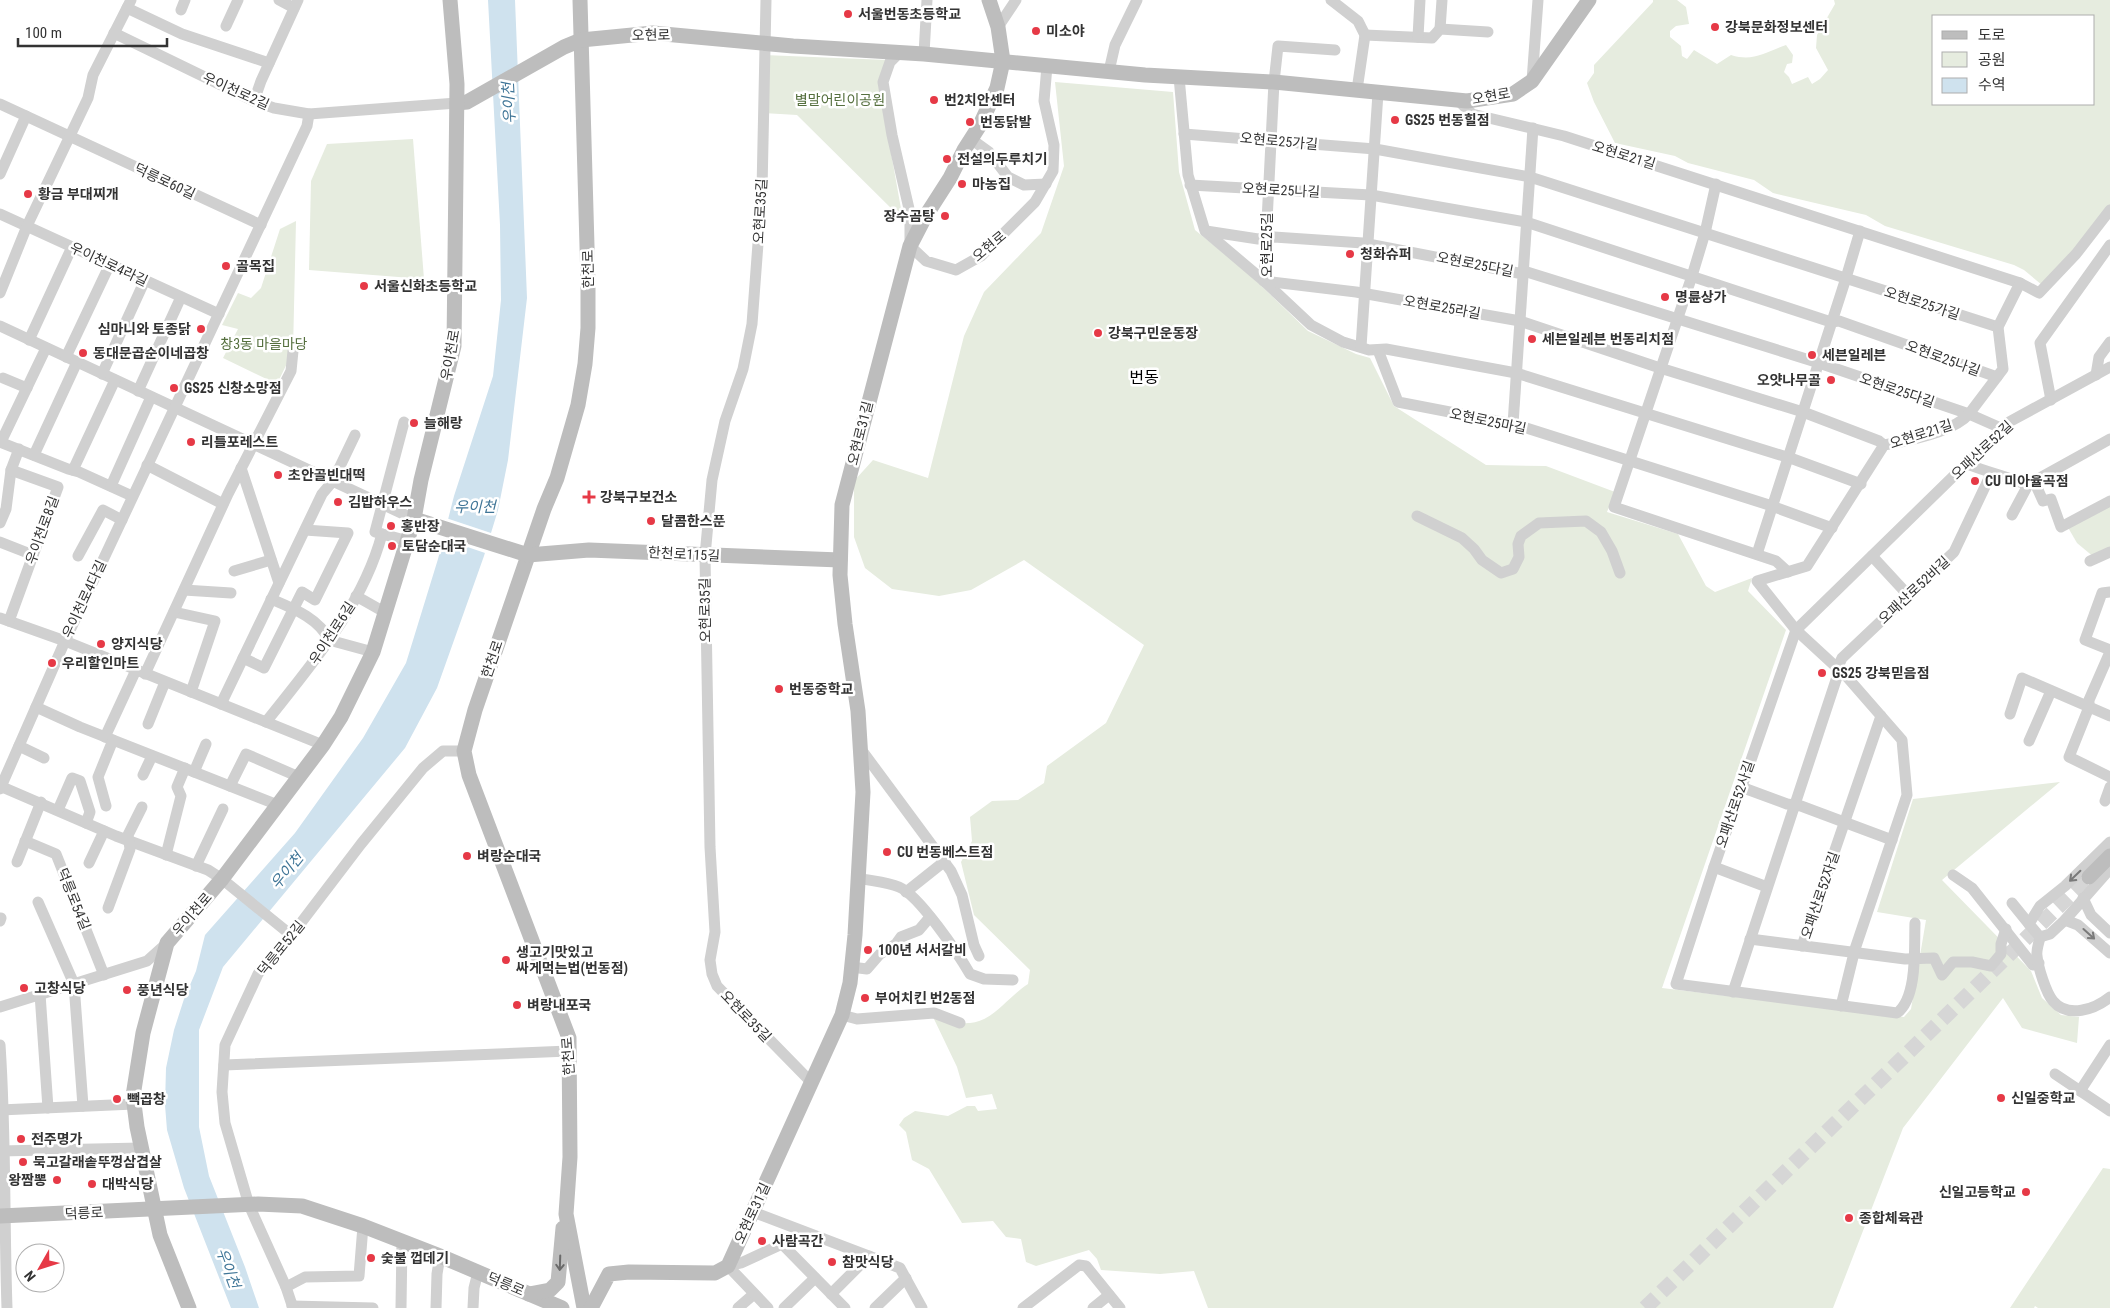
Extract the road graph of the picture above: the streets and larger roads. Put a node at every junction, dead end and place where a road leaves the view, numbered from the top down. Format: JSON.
{"nodes":[{"id":1,"x":238,"y":0,"type":"edge"},
{"id":2,"x":278,"y":0,"type":"edge"},
{"id":3,"x":450,"y":0,"type":"edge"},
{"id":4,"x":580,"y":0,"type":"edge"},
{"id":5,"x":766,"y":0,"type":"edge"},
{"id":6,"x":928,"y":0,"type":"edge"},
{"id":7,"x":989,"y":0,"type":"edge"},
{"id":8,"x":1016,"y":0,"type":"edge"},
{"id":9,"x":1137,"y":0,"type":"edge"},
{"id":10,"x":1331,"y":0,"type":"edge"},
{"id":11,"x":1420,"y":0,"type":"edge"},
{"id":12,"x":1442,"y":0,"type":"edge"},
{"id":13,"x":1538,"y":0,"type":"edge"},
{"id":14,"x":1589,"y":0,"type":"edge"},
{"id":15,"x":128,"y":4,"type":"edge"},
{"id":16,"x":296,"y":4,"type":"edge"},
{"id":17,"x":226,"y":26,"type":"dead end"},
{"id":18,"x":998,"y":27,"type":"junction"},
{"id":19,"x":1440,"y":29,"type":"junction"},
{"id":20,"x":1488,"y":32,"type":"dead end"},
{"id":21,"x":114,"y":33,"type":"junction"},
{"id":22,"x":1366,"y":35,"type":"junction"},
{"id":23,"x":1418,"y":37,"type":"junction"},
{"id":24,"x":581,"y":40,"type":"junction"},
{"id":25,"x":764,"y":42,"type":"junction"},
{"id":26,"x":1335,"y":50,"type":"dead end"},
{"id":27,"x":900,"y":52,"type":"junction"},
{"id":28,"x":924,"y":54,"type":"junction"},
{"id":29,"x":1002,"y":62,"type":"junction"},
{"id":30,"x":269,"y":63,"type":"junction"},
{"id":31,"x":1047,"y":66,"type":"junction"},
{"id":32,"x":1109,"y":71,"type":"junction"},
{"id":33,"x":1179,"y":77,"type":"junction"},
{"id":34,"x":1274,"y":82,"type":"junction"},
{"id":35,"x":1532,"y":82,"type":"junction"},
{"id":36,"x":1357,"y":90,"type":"junction"},
{"id":37,"x":1378,"y":92,"type":"junction"},
{"id":38,"x":1458,"y":100,"type":"junction"},
{"id":39,"x":254,"y":101,"type":"junction"},
{"id":40,"x":457,"y":103,"type":"junction"},
{"id":41,"x":1,"y":109,"type":"edge"},
{"id":42,"x":309,"y":114,"type":"junction"},
{"id":43,"x":26,"y":116,"type":"junction"},
{"id":44,"x":1533,"y":128,"type":"junction"},
{"id":45,"x":1184,"y":134,"type":"junction"},
{"id":46,"x":70,"y":136,"type":"junction"},
{"id":47,"x":971,"y":139,"type":"junction"},
{"id":48,"x":1270,"y":141,"type":"junction"},
{"id":49,"x":1375,"y":149,"type":"junction"},
{"id":50,"x":0,"y":174,"type":"edge"},
{"id":51,"x":1530,"y":177,"type":"junction"},
{"id":52,"x":1046,"y":184,"type":"junction"},
{"id":53,"x":1716,"y":184,"type":"junction"},
{"id":54,"x":1190,"y":185,"type":"junction"},
{"id":55,"x":1268,"y":189,"type":"junction"},
{"id":56,"x":1371,"y":196,"type":"junction"},
{"id":57,"x":2110,"y":210,"type":"edge"},
{"id":58,"x":0,"y":214,"type":"edge"},
{"id":59,"x":1526,"y":222,"type":"junction"},
{"id":60,"x":261,"y":225,"type":"junction"},
{"id":61,"x":27,"y":226,"type":"junction"},
{"id":62,"x":1205,"y":231,"type":"junction"},
{"id":63,"x":1860,"y":231,"type":"junction"},
{"id":64,"x":1705,"y":233,"type":"junction"},
{"id":65,"x":1265,"y":238,"type":"junction"},
{"id":66,"x":1368,"y":244,"type":"junction"},
{"id":67,"x":2110,"y":244,"type":"edge"},
{"id":68,"x":910,"y":246,"type":"junction"},
{"id":69,"x":72,"y":247,"type":"junction"},
{"id":70,"x":2106,"y":260,"type":"edge"},
{"id":71,"x":110,"y":264,"type":"junction"},
{"id":72,"x":1523,"y":273,"type":"junction"},
{"id":73,"x":1692,"y":276,"type":"junction"},
{"id":74,"x":1846,"y":278,"type":"junction"},
{"id":75,"x":145,"y":280,"type":"junction"},
{"id":76,"x":1264,"y":281,"type":"junction"},
{"id":77,"x":2020,"y":283,"type":"junction"},
{"id":78,"x":0,"y":293,"type":"edge"},
{"id":79,"x":1365,"y":294,"type":"junction"},
{"id":80,"x":181,"y":297,"type":"junction"},
{"id":81,"x":219,"y":314,"type":"junction"},
{"id":82,"x":1678,"y":318,"type":"junction"},
{"id":83,"x":1520,"y":321,"type":"junction"},
{"id":84,"x":1832,"y":322,"type":"junction"},
{"id":85,"x":0,"y":326,"type":"edge"},
{"id":86,"x":1998,"y":327,"type":"junction"},
{"id":87,"x":29,"y":340,"type":"junction"},
{"id":88,"x":2110,"y":342,"type":"edge"},
{"id":89,"x":46,"y":348,"type":"junction"},
{"id":90,"x":1360,"y":348,"type":"junction"},
{"id":91,"x":1378,"y":350,"type":"junction"},
{"id":92,"x":293,"y":351,"type":"dead end"},
{"id":93,"x":66,"y":357,"type":"junction"},
{"id":94,"x":77,"y":362,"type":"junction"},
{"id":95,"x":1819,"y":363,"type":"junction"},
{"id":96,"x":2110,"y":367,"type":"edge"},
{"id":97,"x":1660,"y":368,"type":"junction"},
{"id":98,"x":1516,"y":372,"type":"junction"},
{"id":99,"x":102,"y":374,"type":"junction"},
{"id":100,"x":2096,"y":375,"type":"junction"},
{"id":101,"x":1997,"y":377,"type":"junction"},
{"id":102,"x":3,"y":378,"type":"dead end"},
{"id":103,"x":115,"y":380,"type":"junction"},
{"id":104,"x":27,"y":388,"type":"junction"},
{"id":105,"x":138,"y":391,"type":"junction"},
{"id":106,"x":151,"y":397,"type":"junction"},
{"id":107,"x":2051,"y":400,"type":"junction"},
{"id":108,"x":174,"y":407,"type":"junction"},
{"id":109,"x":1803,"y":412,"type":"junction"},
{"id":110,"x":1646,"y":413,"type":"junction"},
{"id":111,"x":1969,"y":414,"type":"junction"},
{"id":112,"x":0,"y":416,"type":"edge"},
{"id":113,"x":11,"y":421,"type":"junction"},
{"id":114,"x":404,"y":422,"type":"dead end"},
{"id":115,"x":1513,"y":424,"type":"junction"},
{"id":116,"x":2003,"y":429,"type":"junction"},
{"id":117,"x":355,"y":435,"type":"dead end"},
{"id":118,"x":2110,"y":439,"type":"edge"},
{"id":119,"x":1,"y":442,"type":"edge"},
{"id":120,"x":253,"y":444,"type":"junction"},
{"id":121,"x":1884,"y":445,"type":"junction"},
{"id":122,"x":19,"y":449,"type":"junction"},
{"id":123,"x":34,"y":456,"type":"junction"},
{"id":124,"x":1787,"y":458,"type":"junction"},
{"id":125,"x":1630,"y":462,"type":"junction"},
{"id":126,"x":1967,"y":464,"type":"junction"},
{"id":127,"x":147,"y":466,"type":"junction"},
{"id":128,"x":241,"y":468,"type":"junction"},
{"id":129,"x":11,"y":470,"type":"junction"},
{"id":130,"x":73,"y":470,"type":"junction"},
{"id":131,"x":1991,"y":474,"type":"junction"},
{"id":132,"x":333,"y":481,"type":"junction"},
{"id":133,"x":2031,"y":483,"type":"junction"},
{"id":134,"x":1861,"y":484,"type":"junction"},
{"id":135,"x":110,"y":486,"type":"junction"},
{"id":136,"x":132,"y":496,"type":"junction"},
{"id":137,"x":2110,"y":501,"type":"edge"},
{"id":138,"x":223,"y":504,"type":"junction"},
{"id":139,"x":382,"y":504,"type":"junction"},
{"id":140,"x":1773,"y":506,"type":"junction"},
{"id":141,"x":2012,"y":515,"type":"dead end"},
{"id":142,"x":1417,"y":516,"type":"dead end"},
{"id":143,"x":414,"y":519,"type":"junction"},
{"id":144,"x":122,"y":520,"type":"junction"},
{"id":145,"x":0,"y":523,"type":"edge"},
{"id":146,"x":1832,"y":528,"type":"junction"},
{"id":147,"x":304,"y":530,"type":"junction"},
{"id":148,"x":379,"y":533,"type":"junction"},
{"id":149,"x":408,"y":541,"type":"junction"},
{"id":150,"x":0,"y":542,"type":"edge"},
{"id":151,"x":2110,"y":552,"type":"edge"},
{"id":152,"x":1757,"y":554,"type":"junction"},
{"id":153,"x":33,"y":555,"type":"junction"},
{"id":154,"x":528,"y":555,"type":"junction"},
{"id":155,"x":78,"y":556,"type":"dead end"},
{"id":156,"x":705,"y":556,"type":"junction"},
{"id":157,"x":1872,"y":556,"type":"junction"},
{"id":158,"x":271,"y":560,"type":"junction"},
{"id":159,"x":840,"y":560,"type":"junction"},
{"id":160,"x":2090,"y":561,"type":"dead end"},
{"id":161,"x":234,"y":571,"type":"dead end"},
{"id":162,"x":1788,"y":572,"type":"junction"},
{"id":163,"x":1620,"y":573,"type":"dead end"},
{"id":164,"x":279,"y":583,"type":"junction"},
{"id":165,"x":184,"y":590,"type":"junction"},
{"id":166,"x":2110,"y":592,"type":"edge"},
{"id":167,"x":231,"y":593,"type":"dead end"},
{"id":168,"x":1908,"y":595,"type":"junction"},
{"id":169,"x":356,"y":596,"type":"junction"},
{"id":170,"x":271,"y":599,"type":"junction"},
{"id":171,"x":294,"y":608,"type":"junction"},
{"id":172,"x":174,"y":612,"type":"junction"},
{"id":173,"x":386,"y":613,"type":"junction"},
{"id":174,"x":3,"y":621,"type":"edge"},
{"id":175,"x":1796,"y":630,"type":"junction"},
{"id":176,"x":330,"y":640,"type":"junction"},
{"id":177,"x":65,"y":641,"type":"junction"},
{"id":178,"x":2110,"y":651,"type":"edge"},
{"id":179,"x":373,"y":652,"type":"junction"},
{"id":180,"x":243,"y":658,"type":"junction"},
{"id":181,"x":1837,"y":669,"type":"junction"},
{"id":182,"x":140,"y":672,"type":"junction"},
{"id":183,"x":165,"y":682,"type":"junction"},
{"id":184,"x":2051,"y":691,"type":"junction"},
{"id":185,"x":191,"y":692,"type":"junction"},
{"id":186,"x":221,"y":704,"type":"junction"},
{"id":187,"x":36,"y":707,"type":"junction"},
{"id":188,"x":2089,"y":707,"type":"junction"},
{"id":189,"x":2010,"y":714,"type":"dead end"},
{"id":190,"x":1881,"y":716,"type":"junction"},
{"id":191,"x":2110,"y":716,"type":"edge"},
{"id":192,"x":266,"y":722,"type":"junction"},
{"id":193,"x":148,"y":724,"type":"dead end"},
{"id":194,"x":109,"y":739,"type":"junction"},
{"id":195,"x":2029,"y":741,"type":"dead end"},
{"id":196,"x":206,"y":744,"type":"dead end"},
{"id":197,"x":323,"y":745,"type":"junction"},
{"id":198,"x":18,"y":746,"type":"junction"},
{"id":199,"x":860,"y":747,"type":"junction"},
{"id":200,"x":464,"y":751,"type":"junction"},
{"id":201,"x":152,"y":756,"type":"junction"},
{"id":202,"x":44,"y":758,"type":"dead end"},
{"id":203,"x":189,"y":770,"type":"junction"},
{"id":204,"x":143,"y":776,"type":"dead end"},
{"id":205,"x":299,"y":777,"type":"junction"},
{"id":206,"x":2110,"y":777,"type":"edge"},
{"id":207,"x":230,"y":786,"type":"junction"},
{"id":208,"x":0,"y":787,"type":"edge"},
{"id":209,"x":1741,"y":787,"type":"junction"},
{"id":210,"x":2110,"y":787,"type":"edge"},
{"id":211,"x":2105,"y":801,"type":"dead end"},
{"id":212,"x":41,"y":802,"type":"junction"},
{"id":213,"x":278,"y":805,"type":"junction"},
{"id":214,"x":1794,"y":805,"type":"junction"},
{"id":215,"x":106,"y":806,"type":"dead end"},
{"id":216,"x":142,"y":807,"type":"dead end"},
{"id":217,"x":223,"y":809,"type":"dead end"},
{"id":218,"x":58,"y":810,"type":"junction"},
{"id":219,"x":1846,"y":822,"type":"junction"},
{"id":220,"x":86,"y":823,"type":"junction"},
{"id":221,"x":104,"y":831,"type":"junction"},
{"id":222,"x":1892,"y":840,"type":"junction"},
{"id":223,"x":25,"y":841,"type":"junction"},
{"id":224,"x":128,"y":841,"type":"junction"},
{"id":225,"x":2110,"y":842,"type":"edge"},
{"id":226,"x":166,"y":855,"type":"junction"},
{"id":227,"x":2110,"y":856,"type":"edge"},
{"id":228,"x":945,"y":861,"type":"junction"},
{"id":229,"x":16,"y":862,"type":"dead end"},
{"id":230,"x":89,"y":863,"type":"dead end"},
{"id":231,"x":196,"y":866,"type":"junction"},
{"id":232,"x":1714,"y":867,"type":"junction"},
{"id":233,"x":2110,"y":869,"type":"edge"},
{"id":234,"x":1953,"y":875,"type":"dead end"},
{"id":235,"x":2089,"y":877,"type":"tunnel mouth"},
{"id":236,"x":858,"y":878,"type":"junction"},
{"id":237,"x":222,"y":879,"type":"junction"},
{"id":238,"x":1767,"y":887,"type":"junction"},
{"id":239,"x":906,"y":892,"type":"junction"},
{"id":240,"x":2083,"y":898,"type":"junction"},
{"id":241,"x":38,"y":902,"type":"dead end"},
{"id":242,"x":2012,"y":903,"type":"dead end"},
{"id":243,"x":108,"y":908,"type":"dead end"},
{"id":244,"x":930,"y":918,"type":"junction"},
{"id":245,"x":2066,"y":920,"type":"junction"},
{"id":246,"x":1915,"y":923,"type":"dead end"},
{"id":247,"x":2029,"y":924,"type":"junction"},
{"id":248,"x":2006,"y":929,"type":"junction"},
{"id":249,"x":2110,"y":933,"type":"edge"},
{"id":250,"x":290,"y":935,"type":"junction"},
{"id":251,"x":2040,"y":937,"type":"junction"},
{"id":252,"x":1750,"y":939,"type":"junction"},
{"id":253,"x":167,"y":943,"type":"junction"},
{"id":254,"x":1802,"y":946,"type":"junction"},
{"id":255,"x":1854,"y":953,"type":"junction"},
{"id":256,"x":2110,"y":953,"type":"edge"},
{"id":257,"x":979,"y":956,"type":"dead end"},
{"id":258,"x":1914,"y":958,"type":"junction"},
{"id":259,"x":147,"y":961,"type":"junction"},
{"id":260,"x":2039,"y":963,"type":"junction"},
{"id":261,"x":851,"y":967,"type":"junction"},
{"id":262,"x":104,"y":975,"type":"junction"},
{"id":263,"x":157,"y":977,"type":"junction"},
{"id":264,"x":1013,"y":980,"type":"dead end"},
{"id":265,"x":74,"y":984,"type":"junction"},
{"id":266,"x":1733,"y":992,"type":"junction"},
{"id":267,"x":40,"y":994,"type":"junction"},
{"id":268,"x":2110,"y":997,"type":"edge"},
{"id":269,"x":1841,"y":1006,"type":"junction"},
{"id":270,"x":0,"y":1007,"type":"edge"},
{"id":271,"x":842,"y":1015,"type":"junction"},
{"id":272,"x":960,"y":1023,"type":"dead end"},
{"id":273,"x":0,"y":1045,"type":"edge"},
{"id":274,"x":2110,"y":1045,"type":"edge"},
{"id":275,"x":570,"y":1051,"type":"junction"},
{"id":276,"x":224,"y":1065,"type":"junction"},
{"id":277,"x":2054,"y":1074,"type":"dead end"},
{"id":278,"x":812,"y":1083,"type":"junction"},
{"id":279,"x":2080,"y":1091,"type":"junction"},
{"id":280,"x":134,"y":1104,"type":"junction"},
{"id":281,"x":83,"y":1106,"type":"junction"},
{"id":282,"x":48,"y":1108,"type":"junction"},
{"id":283,"x":1,"y":1110,"type":"edge"},
{"id":284,"x":2110,"y":1111,"type":"edge"},
{"id":285,"x":141,"y":1148,"type":"junction"},
{"id":286,"x":2,"y":1150,"type":"edge"},
{"id":287,"x":243,"y":1205,"type":"junction"},
{"id":288,"x":161,"y":1209,"type":"junction"},
{"id":289,"x":753,"y":1212,"type":"junction"},
{"id":290,"x":566,"y":1214,"type":"junction"},
{"id":291,"x":2,"y":1216,"type":"edge"},
{"id":292,"x":363,"y":1226,"type":"junction"},
{"id":293,"x":402,"y":1241,"type":"junction"},
{"id":294,"x":440,"y":1256,"type":"junction"},
{"id":295,"x":869,"y":1256,"type":"junction"},
{"id":296,"x":728,"y":1266,"type":"junction"},
{"id":297,"x":478,"y":1272,"type":"junction"},
{"id":298,"x":815,"y":1278,"type":"junction"},
{"id":299,"x":906,"y":1278,"type":"junction"},
{"id":300,"x":286,"y":1287,"type":"junction"},
{"id":301,"x":529,"y":1294,"type":"junction"},
{"id":302,"x":754,"y":1294,"type":"junction"},
{"id":303,"x":831,"y":1294,"type":"junction"},
{"id":304,"x":1109,"y":1295,"type":"junction"},
{"id":305,"x":292,"y":1307,"type":"edge"},
{"id":306,"x":7,"y":1308,"type":"edge"},
{"id":307,"x":189,"y":1308,"type":"edge"},
{"id":308,"x":373,"y":1308,"type":"edge"},
{"id":309,"x":401,"y":1308,"type":"edge"},
{"id":310,"x":436,"y":1308,"type":"edge"},
{"id":311,"x":473,"y":1308,"type":"edge"},
{"id":312,"x":562,"y":1308,"type":"edge"},
{"id":313,"x":584,"y":1308,"type":"edge"},
{"id":314,"x":591,"y":1308,"type":"edge"},
{"id":315,"x":738,"y":1308,"type":"edge"},
{"id":316,"x":768,"y":1308,"type":"edge"},
{"id":317,"x":784,"y":1308,"type":"edge"},
{"id":318,"x":845,"y":1308,"type":"edge"},
{"id":319,"x":875,"y":1308,"type":"edge"},
{"id":320,"x":922,"y":1308,"type":"edge"},
{"id":321,"x":1023,"y":1308,"type":"edge"},
{"id":322,"x":1093,"y":1308,"type":"edge"},
{"id":323,"x":1120,"y":1308,"type":"edge"}],
"edges":[{"from":1,"to":17,"type":"street"},
{"from":2,"to":16,"type":"street"},
{"from":3,"to":40,"type":"street","name":"우이천로"},
{"from":4,"to":24,"type":"street","name":"한천로"},
{"from":5,"to":25,"type":"street","name":"오현로35길"},
{"from":6,"to":28,"type":"street"},
{"from":7,"to":18,"type":"street","name":"오현로31길"},
{"from":8,"to":18,"type":"street"},
{"from":9,"to":32,"type":"street"},
{"from":10,"to":22,"type":"street"},
{"from":11,"to":23,"type":"street"},
{"from":12,"to":19,"type":"street"},
{"from":13,"to":35,"type":"street"},
{"from":14,"to":35,"type":"street","name":"오현로"},
{"from":15,"to":21,"type":"street"},
{"from":15,"to":30,"type":"street"},
{"from":16,"to":30,"type":"street"},
{"from":18,"to":29,"type":"street","name":"오현로31길"},
{"from":19,"to":20,"type":"street"},
{"from":19,"to":23,"type":"street"},
{"from":21,"to":39,"type":"street","name":"우이천로2길"},
{"from":21,"to":46,"type":"street"},
{"from":22,"to":23,"type":"street"},
{"from":22,"to":36,"type":"street"},
{"from":24,"to":25,"type":"street","name":"오현로"},
{"from":24,"to":40,"type":"street","name":"오현로"},
{"from":24,"to":154,"type":"street","name":"한천로"},
{"from":25,"to":27,"type":"street","name":"오현로"},
{"from":25,"to":156,"type":"street","name":"오현로35길"},
{"from":26,"to":34,"type":"street"},
{"from":27,"to":28,"type":"street","name":"오현로"},
{"from":27,"to":68,"type":"street"},
{"from":28,"to":29,"type":"street","name":"오현로"},
{"from":29,"to":31,"type":"street","name":"오현로"},
{"from":29,"to":47,"type":"street","name":"오현로31길"},
{"from":30,"to":39,"type":"street"},
{"from":31,"to":32,"type":"street","name":"오현로"},
{"from":31,"to":52,"type":"street","name":"오현로"},
{"from":32,"to":33,"type":"street","name":"오현로"},
{"from":33,"to":34,"type":"street","name":"오현로"},
{"from":33,"to":45,"type":"street"},
{"from":34,"to":36,"type":"street","name":"오현로"},
{"from":34,"to":48,"type":"street","name":"오현로25길"},
{"from":35,"to":38,"type":"street","name":"오현로"},
{"from":36,"to":37,"type":"street","name":"오현로"},
{"from":37,"to":38,"type":"street","name":"오현로"},
{"from":37,"to":49,"type":"street"},
{"from":38,"to":44,"type":"street","name":"오현로21길"},
{"from":39,"to":42,"type":"street","name":"우이천로2길"},
{"from":40,"to":42,"type":"street","name":"우이천로2길"},
{"from":40,"to":143,"type":"street","name":"우이천로"},
{"from":41,"to":43,"type":"street","name":"덕릉로60길"},
{"from":42,"to":60,"type":"street"},
{"from":43,"to":46,"type":"street","name":"덕릉로60길"},
{"from":43,"to":50,"type":"street"},
{"from":44,"to":51,"type":"street"},
{"from":44,"to":53,"type":"street","name":"오현로21길"},
{"from":45,"to":48,"type":"street","name":"오현로25가길"},
{"from":45,"to":54,"type":"street"},
{"from":46,"to":60,"type":"street","name":"덕릉로60길"},
{"from":46,"to":61,"type":"street"},
{"from":47,"to":52,"type":"street"},
{"from":47,"to":68,"type":"street","name":"오현로31길"},
{"from":48,"to":49,"type":"street","name":"오현로25가길"},
{"from":48,"to":55,"type":"street","name":"오현로25길"},
{"from":49,"to":51,"type":"street","name":"오현로25가길"},
{"from":49,"to":56,"type":"street"},
{"from":51,"to":59,"type":"street"},
{"from":51,"to":64,"type":"street","name":"오현로25가길"},
{"from":52,"to":68,"type":"street","name":"오현로"},
{"from":53,"to":63,"type":"street","name":"오현로21길"},
{"from":53,"to":64,"type":"street"},
{"from":54,"to":55,"type":"street","name":"오현로25나길"},
{"from":54,"to":62,"type":"street"},
{"from":55,"to":56,"type":"street","name":"오현로25나길"},
{"from":55,"to":65,"type":"street","name":"오현로25길"},
{"from":56,"to":59,"type":"street","name":"오현로25나길"},
{"from":56,"to":66,"type":"street"},
{"from":57,"to":77,"type":"street","name":"오현로21길"},
{"from":58,"to":61,"type":"street","name":"우이천로4라길"},
{"from":59,"to":72,"type":"street"},
{"from":59,"to":73,"type":"street","name":"오현로25나길"},
{"from":60,"to":81,"type":"street"},
{"from":61,"to":69,"type":"street","name":"우이천로4라길"},
{"from":61,"to":78,"type":"street"},
{"from":62,"to":65,"type":"street","name":"오현로25다길"},
{"from":62,"to":76,"type":"street"},
{"from":63,"to":74,"type":"street"},
{"from":63,"to":77,"type":"street","name":"오현로21길"},
{"from":64,"to":73,"type":"street"},
{"from":64,"to":74,"type":"street","name":"오현로25가길"},
{"from":65,"to":66,"type":"street","name":"오현로25다길"},
{"from":65,"to":76,"type":"street","name":"오현로25길"},
{"from":66,"to":72,"type":"street","name":"오현로25다길"},
{"from":66,"to":79,"type":"street"},
{"from":67,"to":70,"type":"street"},
{"from":68,"to":159,"type":"street","name":"오현로31길"},
{"from":69,"to":71,"type":"street","name":"우이천로4라길"},
{"from":69,"to":87,"type":"street"},
{"from":70,"to":107,"type":"street"},
{"from":71,"to":75,"type":"street","name":"우이천로4라길"},
{"from":71,"to":93,"type":"street"},
{"from":72,"to":82,"type":"street","name":"오현로25다길"},
{"from":72,"to":83,"type":"street","name":"오현로25다길"},
{"from":73,"to":82,"type":"street"},
{"from":73,"to":84,"type":"street","name":"오현로25나길"},
{"from":74,"to":84,"type":"street"},
{"from":74,"to":86,"type":"street","name":"오현로25가길"},
{"from":75,"to":80,"type":"street","name":"우이천로4라길"},
{"from":75,"to":99,"type":"street"},
{"from":76,"to":79,"type":"street","name":"오현로25라길"},
{"from":76,"to":90,"type":"street","name":"오현로25길"},
{"from":77,"to":86,"type":"street"},
{"from":79,"to":83,"type":"street","name":"오현로25라길"},
{"from":79,"to":90,"type":"street"},
{"from":80,"to":81,"type":"street","name":"우이천로4라길"},
{"from":80,"to":105,"type":"street"},
{"from":81,"to":108,"type":"street"},
{"from":82,"to":95,"type":"street","name":"오현로25다길"},
{"from":82,"to":97,"type":"street"},
{"from":83,"to":97,"type":"street","name":"오현로25라길"},
{"from":83,"to":98,"type":"street"},
{"from":84,"to":95,"type":"street"},
{"from":84,"to":101,"type":"street","name":"오현로25나길"},
{"from":85,"to":87,"type":"street"},
{"from":86,"to":101,"type":"street","name":"오현로21길"},
{"from":87,"to":89,"type":"street"},
{"from":88,"to":100,"type":"street"},
{"from":89,"to":93,"type":"street"},
{"from":89,"to":104,"type":"street"},
{"from":90,"to":91,"type":"street","name":"오현로25길"},
{"from":91,"to":98,"type":"street","name":"오현로25길"},
{"from":91,"to":115,"type":"street","name":"오현로25마길"},
{"from":92,"to":120,"type":"street"},
{"from":93,"to":94,"type":"street"},
{"from":94,"to":99,"type":"street"},
{"from":94,"to":123,"type":"street"},
{"from":95,"to":109,"type":"street"},
{"from":95,"to":111,"type":"street","name":"오현로25다길"},
{"from":96,"to":100,"type":"street","name":"오패산로52길"},
{"from":97,"to":109,"type":"street","name":"오현로25라길"},
{"from":97,"to":110,"type":"street"},
{"from":98,"to":110,"type":"street","name":"오현로25길"},
{"from":98,"to":115,"type":"street"},
{"from":99,"to":103,"type":"street"},
{"from":100,"to":107,"type":"street","name":"오패산로52길"},
{"from":101,"to":111,"type":"street","name":"오현로21길"},
{"from":102,"to":104,"type":"street"},
{"from":103,"to":105,"type":"street"},
{"from":103,"to":130,"type":"street"},
{"from":104,"to":113,"type":"street"},
{"from":105,"to":106,"type":"street"},
{"from":106,"to":108,"type":"street"},
{"from":106,"to":135,"type":"street"},
{"from":107,"to":116,"type":"street","name":"오패산로52길"},
{"from":108,"to":120,"type":"street"},
{"from":108,"to":127,"type":"street","name":"우이천로4다길"},
{"from":109,"to":121,"type":"street","name":"오현로25라길"},
{"from":109,"to":124,"type":"street"},
{"from":110,"to":124,"type":"street","name":"오현로25길"},
{"from":110,"to":125,"type":"street"},
{"from":111,"to":116,"type":"street","name":"오현로25다길"},
{"from":111,"to":121,"type":"street","name":"오현로21길"},
{"from":112,"to":113,"type":"street"},
{"from":113,"to":119,"type":"street"},
{"from":114,"to":139,"type":"street","name":"우이천로6길"},
{"from":115,"to":125,"type":"street","name":"오현로25마길"},
{"from":116,"to":126,"type":"street","name":"오패산로52길"},
{"from":117,"to":132,"type":"street"},
{"from":118,"to":133,"type":"street"},
{"from":119,"to":122,"type":"street"},
{"from":120,"to":128,"type":"street"},
{"from":120,"to":132,"type":"street"},
{"from":121,"to":134,"type":"street","name":"오현로21길"},
{"from":122,"to":123,"type":"street"},
{"from":122,"to":129,"type":"street"},
{"from":123,"to":130,"type":"street"},
{"from":124,"to":134,"type":"street","name":"오현로25길"},
{"from":124,"to":140,"type":"street"},
{"from":125,"to":140,"type":"street","name":"오현로25마길"},
{"from":125,"to":152,"type":"street"},
{"from":126,"to":131,"type":"street"},
{"from":126,"to":157,"type":"street","name":"오패산로52길"},
{"from":127,"to":136,"type":"street","name":"우이천로4다길"},
{"from":127,"to":138,"type":"street"},
{"from":128,"to":138,"type":"street"},
{"from":128,"to":158,"type":"street"},
{"from":129,"to":145,"type":"street"},
{"from":129,"to":153,"type":"street","name":"우이천로8길"},
{"from":130,"to":135,"type":"street"},
{"from":131,"to":133,"type":"street"},
{"from":131,"to":168,"type":"street","name":"오패산로52바길"},
{"from":132,"to":139,"type":"street"},
{"from":132,"to":147,"type":"street"},
{"from":133,"to":137,"type":"street"},
{"from":133,"to":141,"type":"street"},
{"from":134,"to":146,"type":"street","name":"오현로21길"},
{"from":135,"to":136,"type":"street"},
{"from":136,"to":144,"type":"street","name":"우이천로4다길"},
{"from":138,"to":165,"type":"street"},
{"from":139,"to":143,"type":"street"},
{"from":139,"to":148,"type":"street","name":"우이천로6길"},
{"from":140,"to":146,"type":"street","name":"오현로25마길"},
{"from":140,"to":152,"type":"street"},
{"from":142,"to":163,"type":"street"},
{"from":143,"to":149,"type":"street","name":"우이천로"},
{"from":143,"to":154,"type":"street"},
{"from":144,"to":155,"type":"street","name":"우이천로4다길"},
{"from":144,"to":177,"type":"street","name":"우이천로4다길"},
{"from":146,"to":162,"type":"street","name":"오현로21길"},
{"from":147,"to":164,"type":"street"},
{"from":147,"to":171,"type":"street"},
{"from":148,"to":149,"type":"street"},
{"from":148,"to":169,"type":"street","name":"우이천로6길"},
{"from":149,"to":173,"type":"street","name":"우이천로"},
{"from":150,"to":153,"type":"street"},
{"from":151,"to":160,"type":"street"},
{"from":152,"to":162,"type":"street"},
{"from":153,"to":174,"type":"street","name":"우이천로8길"},
{"from":154,"to":156,"type":"street","name":"한천로115길"},
{"from":154,"to":200,"type":"street","name":"한천로"},
{"from":156,"to":159,"type":"street","name":"한천로115길"},
{"from":156,"to":278,"type":"street","name":"오현로35길"},
{"from":157,"to":168,"type":"street"},
{"from":157,"to":175,"type":"street","name":"오패산로52길"},
{"from":158,"to":161,"type":"street"},
{"from":158,"to":164,"type":"street"},
{"from":159,"to":199,"type":"street","name":"오현로31길"},
{"from":162,"to":175,"type":"street","name":"오현로21길"},
{"from":164,"to":170,"type":"street"},
{"from":165,"to":167,"type":"street"},
{"from":165,"to":172,"type":"street"},
{"from":166,"to":178,"type":"street"},
{"from":168,"to":181,"type":"street","name":"오패산로52바길"},
{"from":169,"to":173,"type":"street"},
{"from":169,"to":176,"type":"street","name":"우이천로6길"},
{"from":170,"to":171,"type":"street"},
{"from":170,"to":180,"type":"street"},
{"from":171,"to":176,"type":"street"},
{"from":171,"to":180,"type":"street"},
{"from":172,"to":182,"type":"street"},
{"from":172,"to":185,"type":"street"},
{"from":173,"to":179,"type":"street","name":"우이천로"},
{"from":174,"to":177,"type":"street","name":"우이천로8길"},
{"from":175,"to":181,"type":"street"},
{"from":175,"to":209,"type":"street","name":"오패산로52사길"},
{"from":176,"to":179,"type":"street"},
{"from":176,"to":192,"type":"street","name":"우이천로6길"},
{"from":177,"to":182,"type":"street","name":"우이천로8길"},
{"from":177,"to":187,"type":"street","name":"우이천로4다길"},
{"from":178,"to":188,"type":"street"},
{"from":179,"to":197,"type":"street","name":"우이천로"},
{"from":180,"to":186,"type":"street"},
{"from":181,"to":190,"type":"street"},
{"from":181,"to":214,"type":"street"},
{"from":182,"to":183,"type":"street","name":"우이천로8길"},
{"from":182,"to":194,"type":"street"},
{"from":183,"to":185,"type":"street","name":"우이천로8길"},
{"from":183,"to":193,"type":"street"},
{"from":184,"to":188,"type":"street"},
{"from":184,"to":189,"type":"street"},
{"from":184,"to":195,"type":"street"},
{"from":185,"to":186,"type":"street","name":"우이천로8길"},
{"from":186,"to":192,"type":"street","name":"우이천로8길"},
{"from":187,"to":194,"type":"street"},
{"from":187,"to":198,"type":"street","name":"우이천로4다길"},
{"from":188,"to":191,"type":"street"},
{"from":188,"to":206,"type":"street"},
{"from":190,"to":219,"type":"street","name":"오패산로52자길"},
{"from":190,"to":222,"type":"street"},
{"from":192,"to":197,"type":"street","name":"우이천로8길"},
{"from":194,"to":201,"type":"street"},
{"from":194,"to":215,"type":"street"},
{"from":196,"to":203,"type":"street"},
{"from":197,"to":205,"type":"street","name":"우이천로"},
{"from":198,"to":202,"type":"street"},
{"from":198,"to":208,"type":"street","name":"우이천로4다길"},
{"from":199,"to":228,"type":"street"},
{"from":199,"to":236,"type":"street","name":"오현로31길"},
{"from":200,"to":250,"type":"street","name":"덕릉로52길"},
{"from":200,"to":275,"type":"street","name":"한천로"},
{"from":201,"to":203,"type":"street"},
{"from":201,"to":204,"type":"street"},
{"from":203,"to":207,"type":"street"},
{"from":203,"to":226,"type":"street"},
{"from":205,"to":207,"type":"street"},
{"from":205,"to":213,"type":"street","name":"우이천로"},
{"from":207,"to":213,"type":"street"},
{"from":208,"to":212,"type":"street"},
{"from":209,"to":214,"type":"street"},
{"from":209,"to":232,"type":"street","name":"오패산로52사길"},
{"from":210,"to":211,"type":"street"},
{"from":212,"to":218,"type":"street"},
{"from":212,"to":223,"type":"street"},
{"from":213,"to":237,"type":"street","name":"우이천로"},
{"from":214,"to":219,"type":"street"},
{"from":214,"to":238,"type":"street"},
{"from":216,"to":224,"type":"street"},
{"from":217,"to":231,"type":"street"},
{"from":218,"to":220,"type":"street"},
{"from":218,"to":220,"type":"street"},
{"from":219,"to":222,"type":"street"},
{"from":219,"to":254,"type":"street","name":"오패산로52자길"},
{"from":220,"to":221,"type":"street"},
{"from":221,"to":224,"type":"street"},
{"from":221,"to":230,"type":"street"},
{"from":222,"to":255,"type":"street"},
{"from":223,"to":229,"type":"street"},
{"from":223,"to":262,"type":"street","name":"덕릉로54길"},
{"from":224,"to":226,"type":"street"},
{"from":224,"to":243,"type":"street"},
{"from":225,"to":247,"type":"street","one_way":true},
{"from":226,"to":231,"type":"street"},
{"from":227,"to":235,"type":"street"},
{"from":228,"to":239,"type":"street"},
{"from":228,"to":257,"type":"street"},
{"from":231,"to":237,"type":"street"},
{"from":232,"to":238,"type":"street"},
{"from":232,"to":266,"type":"street","name":"오패산로52사길"},
{"from":233,"to":240,"type":"street"},
{"from":234,"to":248,"type":"street"},
{"from":236,"to":239,"type":"street"},
{"from":236,"to":261,"type":"street","name":"오현로31길"},
{"from":237,"to":250,"type":"street"},
{"from":237,"to":253,"type":"street","name":"우이천로"},
{"from":238,"to":252,"type":"street"},
{"from":239,"to":244,"type":"street"},
{"from":240,"to":245,"type":"street"},
{"from":240,"to":249,"type":"street"},
{"from":241,"to":265,"type":"street"},
{"from":242,"to":247,"type":"street"},
{"from":244,"to":261,"type":"street"},
{"from":244,"to":264,"type":"street"},
{"from":245,"to":251,"type":"street"},
{"from":245,"to":256,"type":"street","one_way":true},
{"from":246,"to":258,"type":"street","name":"오패산로52사길"},
{"from":247,"to":251,"type":"street"},
{"from":248,"to":258,"type":"street"},
{"from":248,"to":260,"type":"street"},
{"from":250,"to":276,"type":"street","name":"덕릉로52길"},
{"from":251,"to":260,"type":"street"},
{"from":252,"to":254,"type":"street","name":"오패산로52자길"},
{"from":252,"to":266,"type":"street"},
{"from":253,"to":259,"type":"street"},
{"from":253,"to":263,"type":"street","name":"우이천로"},
{"from":254,"to":255,"type":"street"},
{"from":255,"to":258,"type":"street"},
{"from":255,"to":269,"type":"street"},
{"from":258,"to":269,"type":"street","name":"오패산로52사길"},
{"from":259,"to":262,"type":"street"},
{"from":259,"to":263,"type":"street"},
{"from":260,"to":268,"type":"street"},
{"from":261,"to":271,"type":"street","name":"오현로31길"},
{"from":262,"to":265,"type":"street"},
{"from":263,"to":280,"type":"street","name":"우이천로"},
{"from":265,"to":267,"type":"street"},
{"from":265,"to":281,"type":"street"},
{"from":266,"to":269,"type":"street","name":"오패산로52사길"},
{"from":267,"to":270,"type":"street"},
{"from":267,"to":282,"type":"street"},
{"from":271,"to":272,"type":"street"},
{"from":271,"to":278,"type":"street","name":"오현로31길"},
{"from":273,"to":283,"type":"street"},
{"from":274,"to":279,"type":"street"},
{"from":275,"to":276,"type":"street"},
{"from":275,"to":290,"type":"street","name":"한천로"},
{"from":276,"to":287,"type":"street","name":"덕릉로52길"},
{"from":277,"to":279,"type":"street"},
{"from":278,"to":289,"type":"street","name":"오현로31길"},
{"from":279,"to":284,"type":"street"},
{"from":280,"to":281,"type":"street"},
{"from":280,"to":285,"type":"street","name":"우이천로"},
{"from":281,"to":282,"type":"street"},
{"from":282,"to":283,"type":"street"},
{"from":283,"to":286,"type":"street"},
{"from":285,"to":286,"type":"street"},
{"from":285,"to":288,"type":"street","name":"우이천로"},
{"from":286,"to":291,"type":"street"},
{"from":287,"to":288,"type":"street","name":"덕릉로"},
{"from":287,"to":292,"type":"street","name":"덕릉로"},
{"from":287,"to":300,"type":"street","name":"덕릉로52길"},
{"from":288,"to":291,"type":"street","name":"덕릉로"},
{"from":288,"to":307,"type":"street","name":"우이천로"},
{"from":289,"to":295,"type":"street"},
{"from":289,"to":296,"type":"street","name":"오현로31길"},
{"from":290,"to":301,"type":"street","one_way":true},
{"from":290,"to":313,"type":"street","name":"한천로"},
{"from":291,"to":306,"type":"street"},
{"from":292,"to":293,"type":"street","name":"덕릉로"},
{"from":292,"to":300,"type":"street"},
{"from":293,"to":294,"type":"street","name":"덕릉로"},
{"from":293,"to":309,"type":"street"},
{"from":294,"to":297,"type":"street","name":"덕릉로"},
{"from":294,"to":310,"type":"street"},
{"from":295,"to":299,"type":"street"},
{"from":295,"to":303,"type":"street"},
{"from":296,"to":298,"type":"street"},
{"from":296,"to":302,"type":"street"},
{"from":296,"to":314,"type":"street"},
{"from":297,"to":301,"type":"street","name":"덕릉로"},
{"from":297,"to":311,"type":"street","name":"덕릉로"},
{"from":298,"to":303,"type":"street"},
{"from":298,"to":317,"type":"street"},
{"from":299,"to":319,"type":"street"},
{"from":299,"to":320,"type":"street"},
{"from":300,"to":305,"type":"street","name":"덕릉로52길"},
{"from":301,"to":312,"type":"street","name":"덕릉로"},
{"from":302,"to":315,"type":"street"},
{"from":302,"to":316,"type":"street"},
{"from":303,"to":318,"type":"street"},
{"from":304,"to":321,"type":"street"},
{"from":304,"to":322,"type":"street"},
{"from":304,"to":323,"type":"street"},
{"from":305,"to":308,"type":"street"}]}
